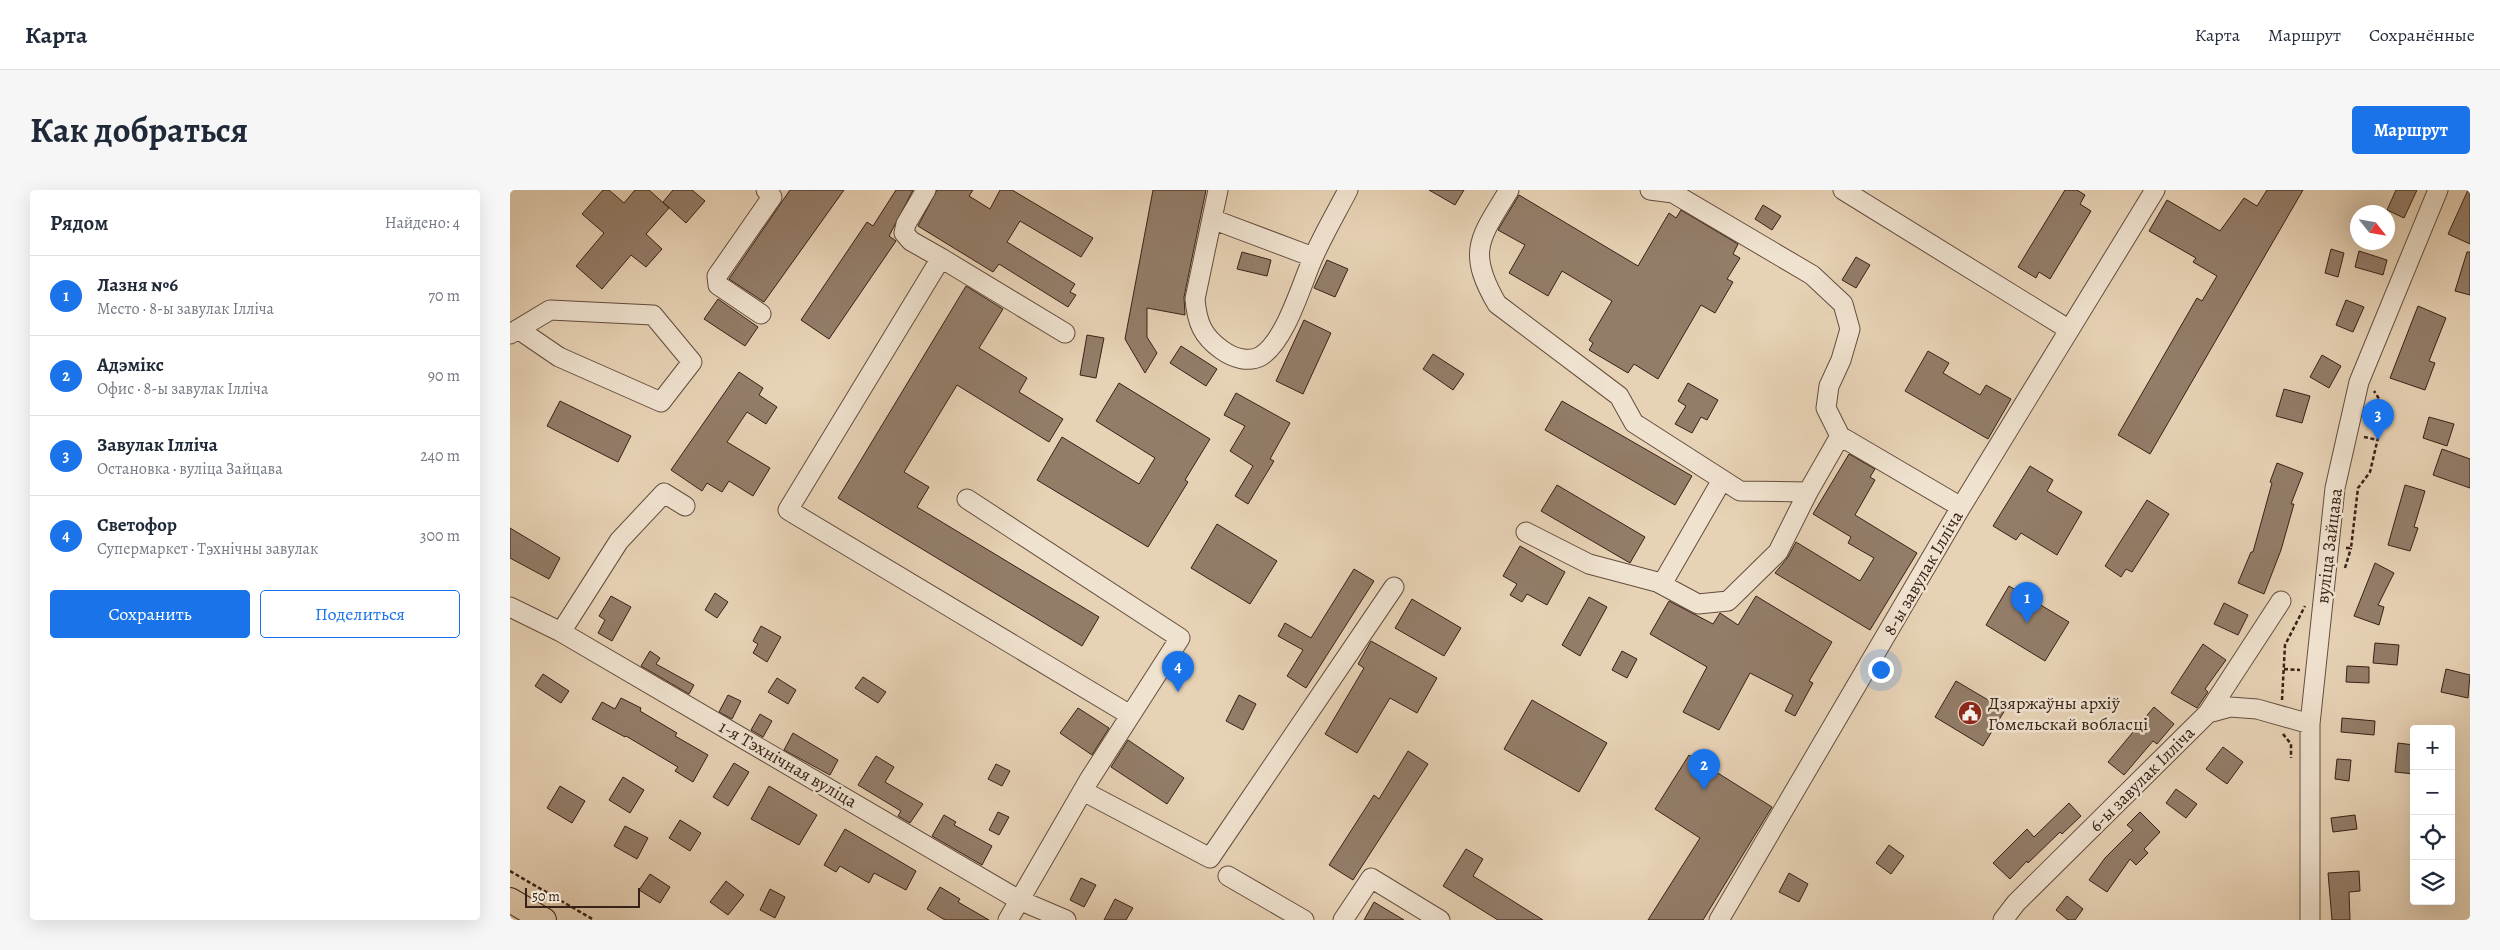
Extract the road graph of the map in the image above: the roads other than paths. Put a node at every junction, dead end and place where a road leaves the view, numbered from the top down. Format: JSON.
{"nodes":[{"id":1,"x":766,"y":190,"type":"edge"},
{"id":2,"x":926,"y":190,"type":"edge"},
{"id":3,"x":1218,"y":190,"type":"edge"},
{"id":4,"x":1348,"y":190,"type":"edge"},
{"id":5,"x":1509,"y":190,"type":"edge"},
{"id":6,"x":1650,"y":190,"type":"edge"},
{"id":7,"x":1843,"y":190,"type":"edge"},
{"id":8,"x":2156,"y":190,"type":"edge"},
{"id":9,"x":2438,"y":190,"type":"edge"},
{"id":10,"x":1212,"y":219,"type":"junction"},
{"id":11,"x":1313,"y":257,"type":"junction"},
{"id":12,"x":942,"y":258,"type":"junction"},
{"id":13,"x":761,"y":314,"type":"dead end"},
{"id":14,"x":2068,"y":330,"type":"junction"},
{"id":15,"x":514,"y":332,"type":"edge"},
{"id":16,"x":1065,"y":333,"type":"dead end"},
{"id":17,"x":1840,"y":436,"type":"junction"},
{"id":18,"x":1722,"y":480,"type":"junction"},
{"id":19,"x":1808,"y":492,"type":"junction"},
{"id":20,"x":967,"y":499,"type":"dead end"},
{"id":21,"x":685,"y":506,"type":"dead end"},
{"id":22,"x":1962,"y":508,"type":"junction"},
{"id":23,"x":1526,"y":532,"type":"dead end"},
{"id":24,"x":1662,"y":584,"type":"junction"},
{"id":25,"x":1394,"y":588,"type":"dead end"},
{"id":26,"x":2281,"y":601,"type":"dead end"},
{"id":27,"x":510,"y":607,"type":"edge"},
{"id":28,"x":561,"y":632,"type":"junction"},
{"id":29,"x":2208,"y":713,"type":"junction"},
{"id":30,"x":1130,"y":715,"type":"junction"},
{"id":31,"x":2310,"y":724,"type":"junction"},
{"id":32,"x":1086,"y":786,"type":"junction"},
{"id":33,"x":1228,"y":876,"type":"dead end"},
{"id":34,"x":510,"y":900,"type":"edge"},
{"id":35,"x":1019,"y":900,"type":"junction"},
{"id":36,"x":544,"y":920,"type":"edge"},
{"id":37,"x":1008,"y":920,"type":"edge"},
{"id":38,"x":1066,"y":920,"type":"edge"},
{"id":39,"x":1304,"y":920,"type":"edge"},
{"id":40,"x":1343,"y":920,"type":"edge"},
{"id":41,"x":1440,"y":920,"type":"edge"},
{"id":42,"x":1719,"y":920,"type":"edge"},
{"id":43,"x":2003,"y":920,"type":"edge"},
{"id":44,"x":2310,"y":920,"type":"edge"}],
"edges":[{"from":1,"to":13,"type":"street"},
{"from":2,"to":12,"type":"street"},
{"from":3,"to":10,"type":"street"},
{"from":4,"to":11,"type":"street"},
{"from":5,"to":18,"type":"street"},
{"from":6,"to":17,"type":"street"},
{"from":7,"to":14,"type":"street"},
{"from":8,"to":14,"type":"street","name":"8-ы завулак Ілліча"},
{"from":9,"to":31,"type":"street","name":"вуліца Зайцава"},
{"from":10,"to":11,"type":"street"},
{"from":10,"to":11,"type":"street"},
{"from":12,"to":16,"type":"street"},
{"from":12,"to":30,"type":"street"},
{"from":14,"to":22,"type":"street","name":"8-ы завулак Ілліча"},
{"from":15,"to":15,"type":"street"},
{"from":17,"to":19,"type":"street"},
{"from":17,"to":22,"type":"street"},
{"from":18,"to":19,"type":"street"},
{"from":18,"to":24,"type":"street"},
{"from":19,"to":24,"type":"street"},
{"from":20,"to":30,"type":"street"},
{"from":21,"to":28,"type":"street"},
{"from":22,"to":42,"type":"street","name":"8-ы завулак Ілліча"},
{"from":23,"to":24,"type":"street"},
{"from":25,"to":32,"type":"street"},
{"from":26,"to":29,"type":"street"},
{"from":27,"to":28,"type":"street","name":"1-я Тэхнічная вуліца"},
{"from":28,"to":35,"type":"street","name":"1-я Тэхнічная вуліца"},
{"from":29,"to":31,"type":"street","name":"6-ы завулак Ілліча"},
{"from":29,"to":43,"type":"street","name":"6-ы завулак Ілліча"},
{"from":30,"to":32,"type":"street"},
{"from":31,"to":44,"type":"street","name":"вуліца Зайцава"},
{"from":32,"to":35,"type":"street"},
{"from":33,"to":39,"type":"street"},
{"from":34,"to":36,"type":"main road"},
{"from":35,"to":37,"type":"street"},
{"from":35,"to":38,"type":"street","name":"1-я Тэхнічная вуліца"},
{"from":40,"to":41,"type":"street"}]}
